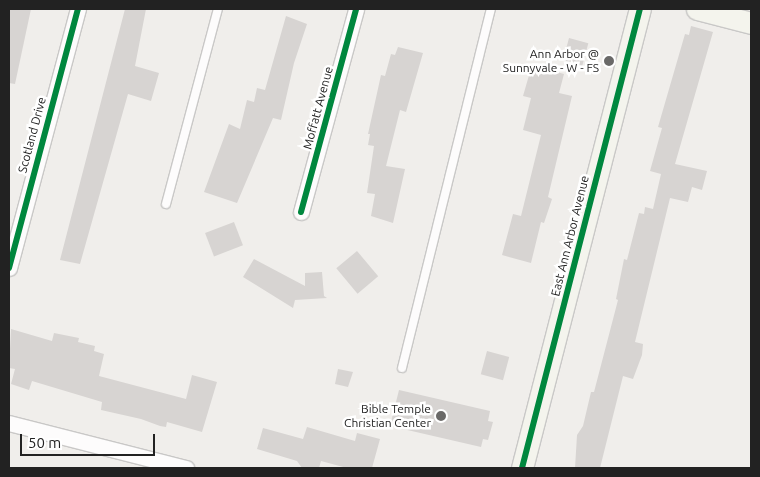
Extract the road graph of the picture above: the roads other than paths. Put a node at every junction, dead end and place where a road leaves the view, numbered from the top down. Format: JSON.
{"nodes":[{"id":1,"x":78,"y":9,"type":"edge"},
{"id":2,"x":218,"y":9,"type":"edge"},
{"id":3,"x":356,"y":9,"type":"edge"},
{"id":4,"x":491,"y":9,"type":"edge"},
{"id":5,"x":640,"y":9,"type":"edge"},
{"id":6,"x":698,"y":9,"type":"edge"},
{"id":7,"x":751,"y":23,"type":"edge"},
{"id":8,"x":166,"y":204,"type":"dead end"},
{"id":9,"x":301,"y":212,"type":"dead end"},
{"id":10,"x":9,"y":268,"type":"edge"},
{"id":11,"x":402,"y":368,"type":"dead end"},
{"id":12,"x":9,"y":423,"type":"edge"},
{"id":13,"x":186,"y":468,"type":"edge"},
{"id":14,"x":522,"y":468,"type":"edge"}],
"edges":[{"from":1,"to":10,"type":"street","name":"Scotland Drive"},
{"from":2,"to":8,"type":"lane"},
{"from":3,"to":9,"type":"street","name":"Moffatt Avenue"},
{"from":4,"to":11,"type":"lane"},
{"from":5,"to":14,"type":"street","name":"East Ann Arbor Avenue"},
{"from":6,"to":7,"type":"street"},
{"from":12,"to":13,"type":"street"}]}
